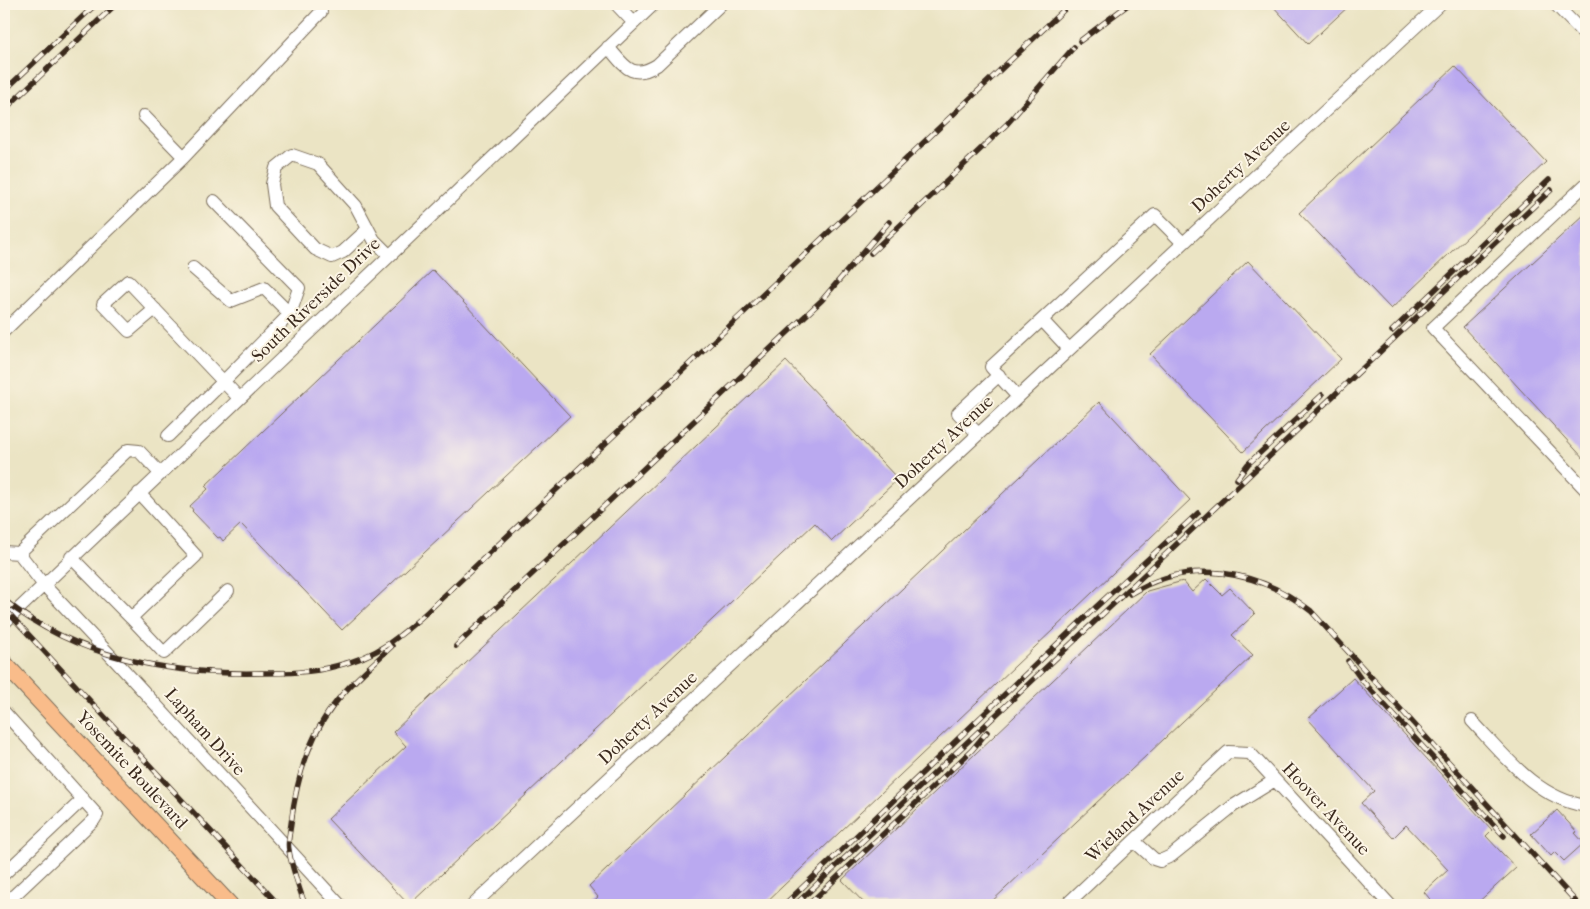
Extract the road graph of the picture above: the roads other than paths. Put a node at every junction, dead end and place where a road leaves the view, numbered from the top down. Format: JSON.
{"nodes":[{"id":1,"x":616,"y":4,"type":"edge"},
{"id":2,"x":654,"y":4,"type":"edge"},
{"id":3,"x":721,"y":4,"type":"edge"},
{"id":4,"x":1440,"y":4,"type":"edge"},
{"id":5,"x":1554,"y":4,"type":"edge"},
{"id":6,"x":321,"y":12,"type":"dead end"},
{"id":7,"x":634,"y":23,"type":"junction"},
{"id":8,"x":1586,"y":36,"type":"edge"},
{"id":9,"x":608,"y":47,"type":"junction"},
{"id":10,"x":144,"y":116,"type":"dead end"},
{"id":11,"x":184,"y":157,"type":"junction"},
{"id":12,"x":1586,"y":184,"type":"edge"},
{"id":13,"x":214,"y":201,"type":"dead end"},
{"id":14,"x":368,"y":229,"type":"junction"},
{"id":15,"x":1183,"y":243,"type":"junction"},
{"id":16,"x":389,"y":256,"type":"junction"},
{"id":17,"x":193,"y":268,"type":"dead end"},
{"id":18,"x":155,"y":309,"type":"dead end"},
{"id":19,"x":290,"y":314,"type":"junction"},
{"id":20,"x":1042,"y":320,"type":"junction"},
{"id":21,"x":4,"y":331,"type":"edge"},
{"id":22,"x":1069,"y":349,"type":"junction"},
{"id":23,"x":999,"y":375,"type":"junction"},
{"id":24,"x":223,"y":382,"type":"junction"},
{"id":25,"x":1018,"y":397,"type":"junction"},
{"id":26,"x":239,"y":398,"type":"junction"},
{"id":27,"x":978,"y":434,"type":"junction"},
{"id":28,"x":168,"y":436,"type":"dead end"},
{"id":29,"x":160,"y":473,"type":"junction"},
{"id":30,"x":1586,"y":490,"type":"edge"},
{"id":31,"x":139,"y":493,"type":"junction"},
{"id":32,"x":4,"y":552,"type":"edge"},
{"id":33,"x":19,"y":553,"type":"junction"},
{"id":34,"x":71,"y":557,"type":"junction"},
{"id":35,"x":43,"y":584,"type":"junction"},
{"id":36,"x":228,"y":591,"type":"dead end"},
{"id":37,"x":131,"y":618,"type":"junction"},
{"id":38,"x":4,"y":623,"type":"edge"},
{"id":39,"x":4,"y":663,"type":"edge"},
{"id":40,"x":4,"y":712,"type":"edge"},
{"id":41,"x":1472,"y":721,"type":"dead end"},
{"id":42,"x":1228,"y":752,"type":"joint"},
{"id":43,"x":1275,"y":780,"type":"junction"},
{"id":44,"x":83,"y":799,"type":"junction"},
{"id":45,"x":1586,"y":806,"type":"edge"},
{"id":46,"x":1134,"y":841,"type":"junction"},
{"id":47,"x":4,"y":874,"type":"edge"},
{"id":48,"x":4,"y":905,"type":"edge"},
{"id":49,"x":230,"y":905,"type":"edge"},
{"id":50,"x":340,"y":905,"type":"edge"},
{"id":51,"x":472,"y":905,"type":"edge"},
{"id":52,"x":1066,"y":905,"type":"edge"},
{"id":53,"x":1390,"y":905,"type":"edge"}],
"edges":[{"from":1,"to":7,"type":"street"},
{"from":2,"to":7,"type":"street","name":"South Riverside Drive"},
{"from":3,"to":9,"type":"street"},
{"from":4,"to":15,"type":"street","name":"Doherty Avenue"},
{"from":5,"to":8,"type":"street"},
{"from":6,"to":11,"type":"street"},
{"from":7,"to":9,"type":"street","name":"South Riverside Drive"},
{"from":9,"to":16,"type":"street","name":"South Riverside Drive"},
{"from":10,"to":11,"type":"street"},
{"from":11,"to":21,"type":"street"},
{"from":12,"to":30,"type":"street"},
{"from":13,"to":19,"type":"street"},
{"from":14,"to":14,"type":"street"},
{"from":14,"to":16,"type":"street"},
{"from":15,"to":20,"type":"street"},
{"from":15,"to":22,"type":"street","name":"Doherty Avenue"},
{"from":16,"to":26,"type":"street","name":"South Riverside Drive"},
{"from":17,"to":19,"type":"street"},
{"from":18,"to":24,"type":"street"},
{"from":19,"to":24,"type":"street"},
{"from":20,"to":22,"type":"street"},
{"from":20,"to":23,"type":"street"},
{"from":22,"to":25,"type":"street","name":"Doherty Avenue"},
{"from":23,"to":25,"type":"street"},
{"from":23,"to":27,"type":"street"},
{"from":24,"to":26,"type":"street"},
{"from":24,"to":28,"type":"street"},
{"from":25,"to":27,"type":"street","name":"Doherty Avenue"},
{"from":26,"to":29,"type":"street","name":"South Riverside Drive"},
{"from":27,"to":51,"type":"street","name":"Doherty Avenue"},
{"from":29,"to":31,"type":"street","name":"South Riverside Drive"},
{"from":29,"to":33,"type":"street"},
{"from":31,"to":34,"type":"street","name":"South Riverside Drive"},
{"from":31,"to":37,"type":"street"},
{"from":32,"to":33,"type":"street"},
{"from":33,"to":35,"type":"street","name":"Lapham Drive"},
{"from":34,"to":35,"type":"street","name":"South Riverside Drive"},
{"from":34,"to":37,"type":"street"},
{"from":35,"to":38,"type":"street","name":"South Riverside Drive"},
{"from":35,"to":50,"type":"street","name":"Lapham Drive"},
{"from":36,"to":37,"type":"street"},
{"from":39,"to":49,"type":"main road","name":"Yosemite Boulevard"},
{"from":40,"to":44,"type":"street"},
{"from":41,"to":45,"type":"street"},
{"from":42,"to":43,"type":"street","name":"Hoover Avenue"},
{"from":42,"to":46,"type":"street","name":"Wieland Avenue"},
{"from":43,"to":46,"type":"street"},
{"from":43,"to":53,"type":"street","name":"Hoover Avenue"},
{"from":44,"to":47,"type":"street"},
{"from":44,"to":48,"type":"street"},
{"from":46,"to":52,"type":"street","name":"Wieland Avenue"}]}
